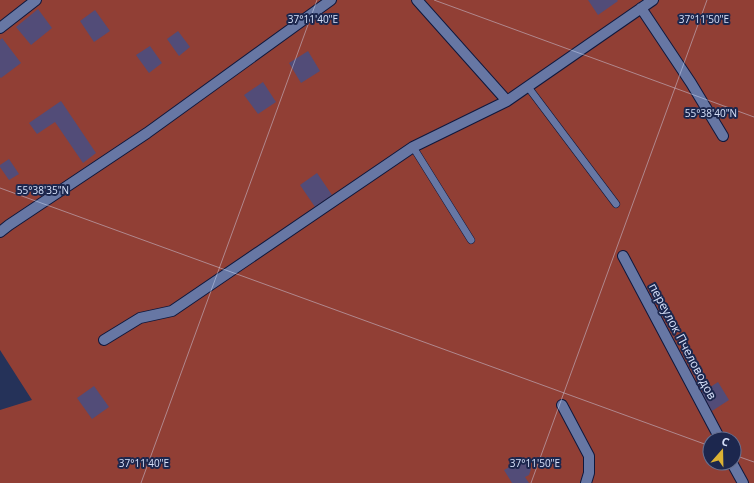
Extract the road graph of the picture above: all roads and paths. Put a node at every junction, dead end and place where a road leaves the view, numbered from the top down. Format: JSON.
{"nodes":[{"id":1,"x":36,"y":0,"type":"edge"},
{"id":2,"x":331,"y":0,"type":"edge"},
{"id":3,"x":417,"y":0,"type":"edge"},
{"id":4,"x":653,"y":0,"type":"edge"},
{"id":5,"x":641,"y":8,"type":"junction"},
{"id":6,"x":0,"y":28,"type":"edge"},
{"id":7,"x":528,"y":86,"type":"junction"},
{"id":8,"x":507,"y":101,"type":"junction"},
{"id":9,"x":723,"y":136,"type":"dead end"},
{"id":10,"x":413,"y":147,"type":"junction"},
{"id":11,"x":616,"y":204,"type":"dead end"},
{"id":12,"x":0,"y":232,"type":"edge"},
{"id":13,"x":471,"y":240,"type":"dead end"},
{"id":14,"x":623,"y":256,"type":"dead end"},
{"id":15,"x":104,"y":340,"type":"dead end"},
{"id":16,"x":562,"y":405,"type":"dead end"},
{"id":17,"x":716,"y":431,"type":"edge"},
{"id":18,"x":736,"y":471,"type":"edge"},
{"id":19,"x":586,"y":483,"type":"edge"},
{"id":20,"x":743,"y":483,"type":"edge"}],
"edges":[{"from":1,"to":6,"type":"street"},
{"from":2,"to":12,"type":"street"},
{"from":3,"to":8,"type":"street"},
{"from":4,"to":5,"type":"street"},
{"from":5,"to":7,"type":"street"},
{"from":5,"to":9,"type":"street"},
{"from":7,"to":8,"type":"street"},
{"from":7,"to":11,"type":"lane"},
{"from":8,"to":10,"type":"street"},
{"from":10,"to":13,"type":"lane"},
{"from":10,"to":15,"type":"street"},
{"from":14,"to":17,"type":"street","name":"переулок Пчеловодов"},
{"from":16,"to":19,"type":"street"},
{"from":18,"to":20,"type":"street"}]}
